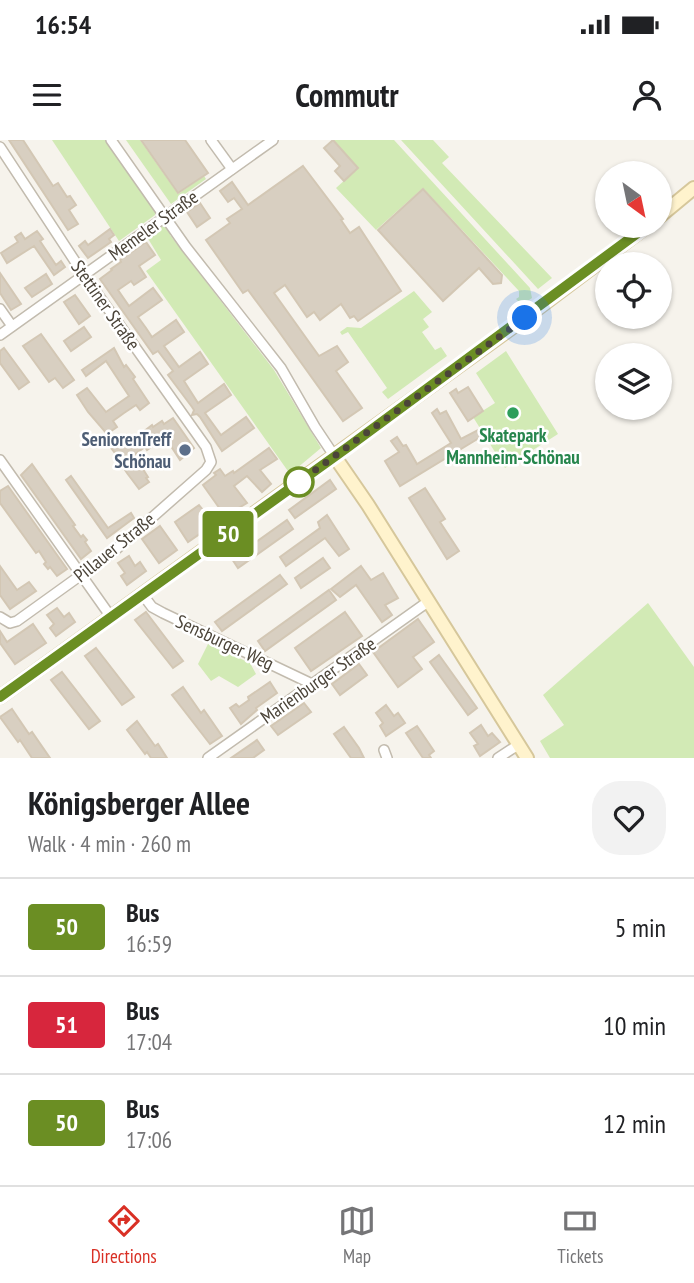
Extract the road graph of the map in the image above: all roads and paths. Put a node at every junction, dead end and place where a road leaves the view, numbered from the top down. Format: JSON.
{"nodes":[{"id":1,"x":111,"y":140,"type":"edge"},
{"id":2,"x":211,"y":140,"type":"edge"},
{"id":3,"x":273,"y":140,"type":"edge"},
{"id":4,"x":0,"y":147,"type":"edge"},
{"id":5,"x":232,"y":169,"type":"junction"},
{"id":6,"x":694,"y":188,"type":"edge"},
{"id":7,"x":672,"y":206,"type":"edge"},
{"id":8,"x":164,"y":217,"type":"junction"},
{"id":9,"x":631,"y":238,"type":"edge"},
{"id":10,"x":84,"y":275,"type":"junction"},
{"id":11,"x":0,"y":309,"type":"edge"},
{"id":12,"x":12,"y":327,"type":"junction"},
{"id":13,"x":0,"y":335,"type":"edge"},
{"id":14,"x":335,"y":457,"type":"junction"},
{"id":15,"x":211,"y":462,"type":"joint"},
{"id":16,"x":2,"y":467,"type":"edge"},
{"id":17,"x":81,"y":575,"type":"junction"},
{"id":18,"x":143,"y":595,"type":"junction"},
{"id":19,"x":429,"y":601,"type":"junction"},
{"id":20,"x":0,"y":617,"type":"edge"},
{"id":21,"x":111,"y":617,"type":"junction"},
{"id":22,"x":313,"y":684,"type":"junction"},
{"id":23,"x":0,"y":697,"type":"edge"},
{"id":24,"x":519,"y":745,"type":"junction"},
{"id":25,"x":208,"y":758,"type":"edge"},
{"id":26,"x":498,"y":758,"type":"edge"},
{"id":27,"x":527,"y":758,"type":"edge"}],
"edges":[{"from":1,"to":8,"type":"street"},
{"from":2,"to":5,"type":"street"},
{"from":3,"to":5,"type":"street","name":"Memeler Straße"},
{"from":4,"to":10,"type":"street","name":"Stettiner Straße"},
{"from":5,"to":8,"type":"street","name":"Memeler Straße"},
{"from":6,"to":7,"type":"street"},
{"from":8,"to":10,"type":"street","name":"Memeler Straße"},
{"from":8,"to":14,"type":"street"},
{"from":9,"to":14,"type":"street"},
{"from":10,"to":12,"type":"street","name":"Memeler Straße"},
{"from":10,"to":15,"type":"street","name":"Stettiner Straße"},
{"from":11,"to":12,"type":"street"},
{"from":12,"to":13,"type":"street","name":"Memeler Straße"},
{"from":14,"to":18,"type":"street"},
{"from":14,"to":19,"type":"street"},
{"from":15,"to":17,"type":"street","name":"Pillauer Straße"},
{"from":16,"to":17,"type":"street"},
{"from":17,"to":20,"type":"street","name":"Pillauer Straße"},
{"from":17,"to":21,"type":"street"},
{"from":18,"to":21,"type":"street"},
{"from":18,"to":22,"type":"street","name":"Sensburger Weg"},
{"from":19,"to":22,"type":"street","name":"Marienburger Straße"},
{"from":19,"to":24,"type":"street"},
{"from":21,"to":23,"type":"street"},
{"from":22,"to":25,"type":"street","name":"Marienburger Straße"},
{"from":24,"to":26,"type":"street"},
{"from":24,"to":27,"type":"street"}]}
